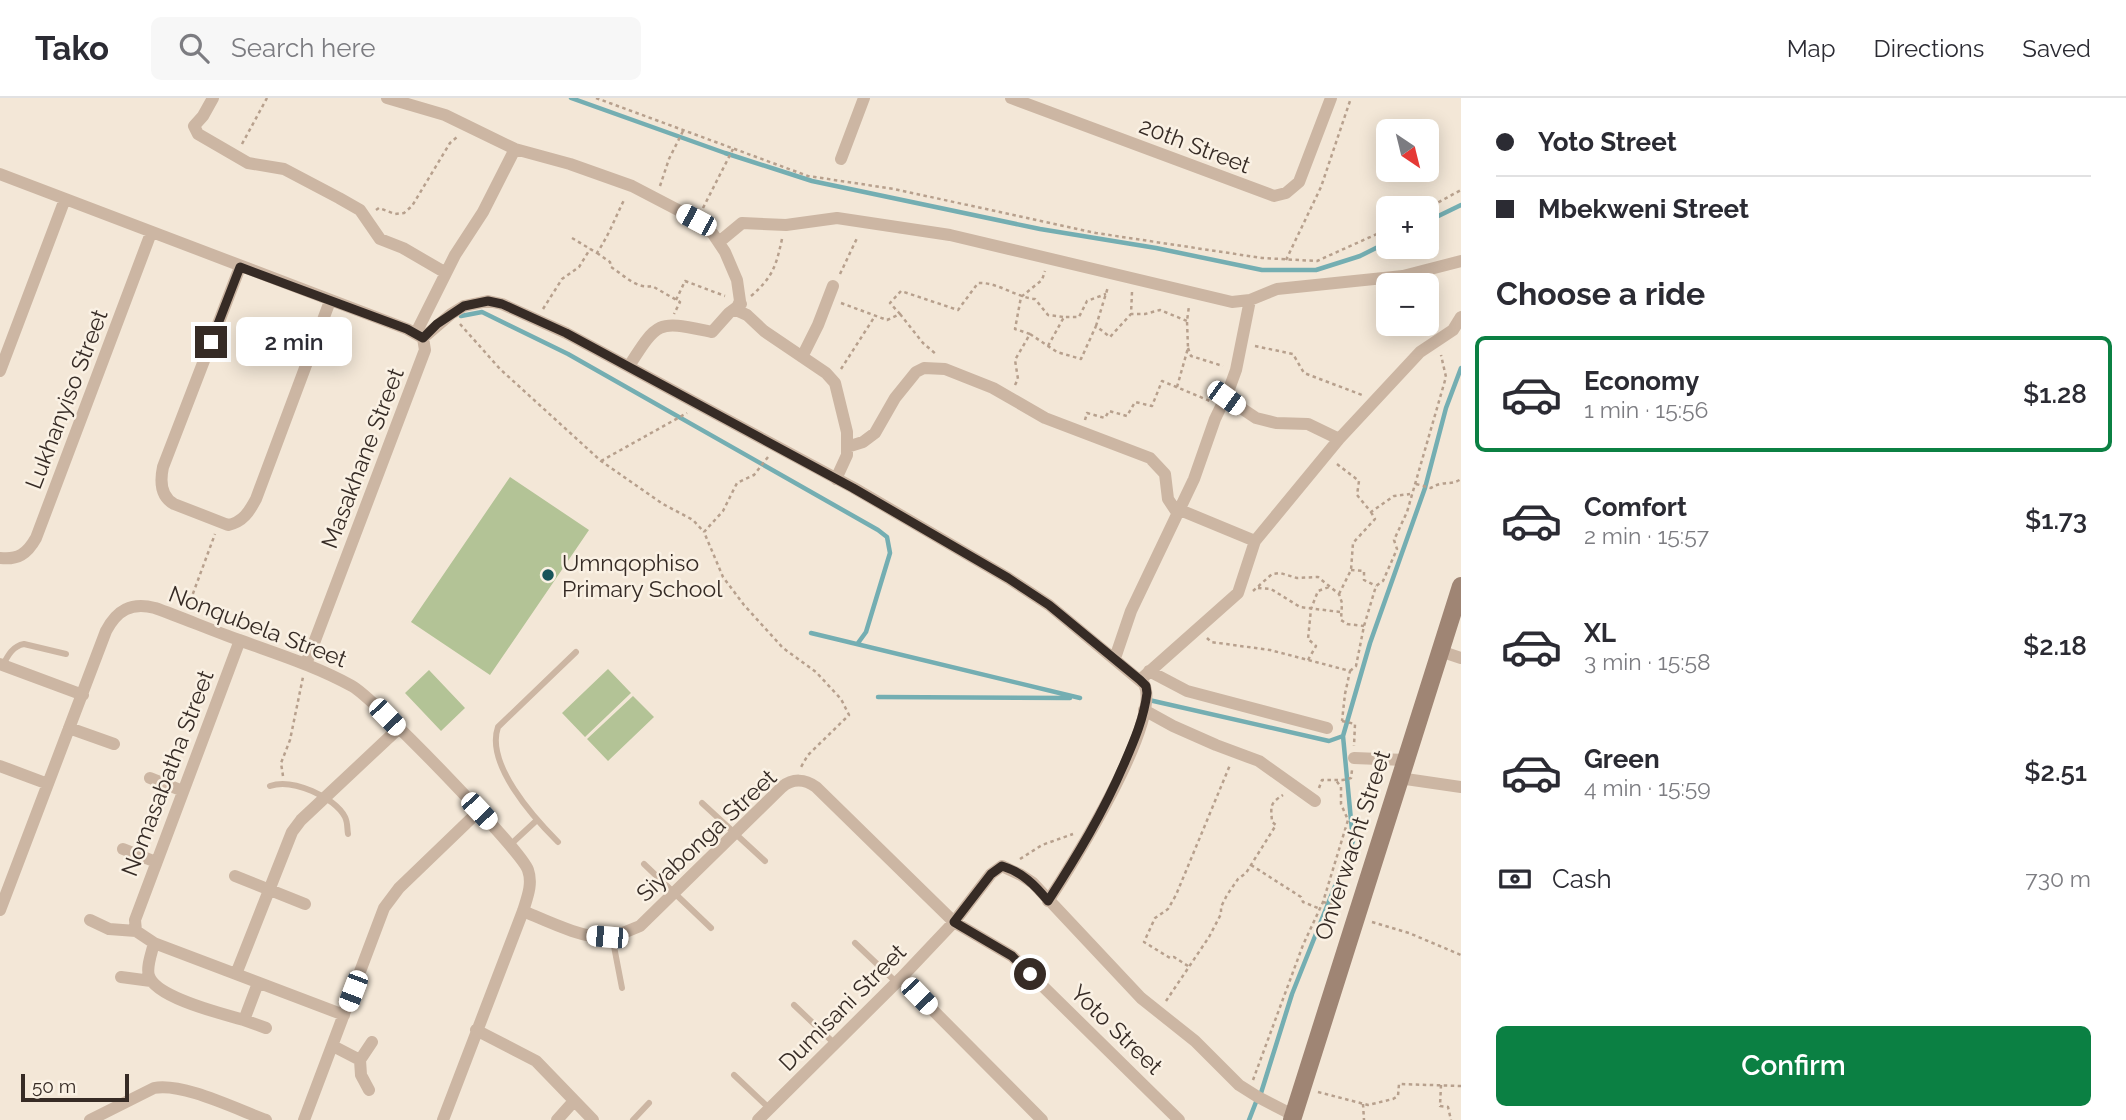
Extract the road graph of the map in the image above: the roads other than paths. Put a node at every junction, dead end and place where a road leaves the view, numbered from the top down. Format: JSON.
{"nodes":[{"id":1,"x":214,"y":98,"type":"edge"},
{"id":2,"x":387,"y":98,"type":"edge"},
{"id":3,"x":864,"y":98,"type":"edge"},
{"id":4,"x":1011,"y":98,"type":"edge"},
{"id":5,"x":1331,"y":98,"type":"edge"},
{"id":6,"x":515,"y":149,"type":"junction"},
{"id":7,"x":841,"y":159,"type":"dead end"},
{"id":8,"x":0,"y":174,"type":"edge"},
{"id":9,"x":65,"y":200,"type":"junction"},
{"id":10,"x":151,"y":233,"type":"junction"},
{"id":11,"x":719,"y":242,"type":"junction"},
{"id":12,"x":1461,"y":261,"type":"edge"},
{"id":13,"x":240,"y":267,"type":"junction"},
{"id":14,"x":446,"y":273,"type":"junction"},
{"id":15,"x":831,"y":292,"type":"road end"},
{"id":16,"x":1250,"y":299,"type":"junction"},
{"id":17,"x":330,"y":301,"type":"junction"},
{"id":18,"x":740,"y":304,"type":"junction"},
{"id":19,"x":1461,"y":317,"type":"edge"},
{"id":20,"x":420,"y":335,"type":"junction"},
{"id":21,"x":802,"y":357,"type":"junction"},
{"id":22,"x":629,"y":366,"type":"junction"},
{"id":23,"x":0,"y":371,"type":"edge"},
{"id":24,"x":1224,"y":402,"type":"junction"},
{"id":25,"x":1339,"y":439,"type":"junction"},
{"id":26,"x":847,"y":447,"type":"junction"},
{"id":27,"x":836,"y":479,"type":"junction"},
{"id":28,"x":1179,"y":512,"type":"junction"},
{"id":29,"x":1255,"y":541,"type":"junction"},
{"id":30,"x":0,"y":558,"type":"edge"},
{"id":31,"x":1461,"y":586,"type":"edge"},
{"id":32,"x":240,"y":640,"type":"junction"},
{"id":33,"x":1440,"y":651,"type":"junction"},
{"id":34,"x":576,"y":652,"type":"dead end"},
{"id":35,"x":65,"y":654,"type":"dead end"},
{"id":36,"x":1115,"y":658,"type":"junction"},
{"id":37,"x":1461,"y":658,"type":"edge"},
{"id":38,"x":2,"y":664,"type":"edge"},
{"id":39,"x":306,"y":664,"type":"junction"},
{"id":40,"x":1145,"y":676,"type":"junction"},
{"id":41,"x":83,"y":695,"type":"junction"},
{"id":42,"x":1144,"y":710,"type":"junction"},
{"id":43,"x":69,"y":728,"type":"junction"},
{"id":44,"x":1327,"y":728,"type":"dead end"},
{"id":45,"x":398,"y":729,"type":"junction"},
{"id":46,"x":114,"y":744,"type":"dead end"},
{"id":47,"x":1354,"y":758,"type":"road end"},
{"id":48,"x":1405,"y":760,"type":"junction"},
{"id":49,"x":0,"y":766,"type":"edge"},
{"id":50,"x":150,"y":778,"type":"dead end"},
{"id":51,"x":1399,"y":778,"type":"junction"},
{"id":52,"x":48,"y":784,"type":"junction"},
{"id":53,"x":270,"y":786,"type":"dead end"},
{"id":54,"x":1461,"y":787,"type":"edge"},
{"id":55,"x":183,"y":791,"type":"junction"},
{"id":56,"x":324,"y":798,"type":"junction"},
{"id":57,"x":1313,"y":800,"type":"road end"},
{"id":58,"x":702,"y":803,"type":"dead end"},
{"id":59,"x":479,"y":811,"type":"junction"},
{"id":60,"x":537,"y":820,"type":"junction"},
{"id":61,"x":734,"y":833,"type":"junction"},
{"id":62,"x":348,"y":834,"type":"dead end"},
{"id":63,"x":558,"y":842,"type":"dead end"},
{"id":64,"x":510,"y":845,"type":"junction"},
{"id":65,"x":123,"y":849,"type":"dead end"},
{"id":66,"x":765,"y":861,"type":"dead end"},
{"id":67,"x":156,"y":862,"type":"junction"},
{"id":68,"x":644,"y":864,"type":"dead end"},
{"id":69,"x":0,"y":871,"type":"edge"},
{"id":70,"x":13,"y":876,"type":"junction"},
{"id":71,"x":235,"y":876,"type":"dead end"},
{"id":72,"x":268,"y":888,"type":"junction"},
{"id":73,"x":673,"y":893,"type":"junction"},
{"id":74,"x":1048,"y":901,"type":"junction"},
{"id":75,"x":305,"y":904,"type":"dead end"},
{"id":76,"x":0,"y":910,"type":"edge"},
{"id":77,"x":523,"y":911,"type":"junction"},
{"id":78,"x":90,"y":920,"type":"dead end"},
{"id":79,"x":954,"y":922,"type":"junction"},
{"id":80,"x":135,"y":925,"type":"junction"},
{"id":81,"x":711,"y":928,"type":"dead end"},
{"id":82,"x":612,"y":936,"type":"junction"},
{"id":83,"x":154,"y":943,"type":"junction"},
{"id":84,"x":855,"y":943,"type":"dead end"},
{"id":85,"x":236,"y":974,"type":"junction"},
{"id":86,"x":121,"y":977,"type":"dead end"},
{"id":87,"x":899,"y":980,"type":"junction"},
{"id":88,"x":151,"y":981,"type":"junction"},
{"id":89,"x":258,"y":983,"type":"junction"},
{"id":90,"x":622,"y":988,"type":"dead end"},
{"id":91,"x":794,"y":1006,"type":"dead end"},
{"id":92,"x":344,"y":1015,"type":"junction"},
{"id":93,"x":244,"y":1020,"type":"junction"},
{"id":94,"x":265,"y":1028,"type":"dead end"},
{"id":95,"x":476,"y":1030,"type":"junction"},
{"id":96,"x":372,"y":1042,"type":"dead end"},
{"id":97,"x":835,"y":1044,"type":"junction"},
{"id":98,"x":332,"y":1046,"type":"junction"},
{"id":99,"x":360,"y":1060,"type":"junction"},
{"id":100,"x":734,"y":1075,"type":"dead end"},
{"id":101,"x":369,"y":1090,"type":"dead end"},
{"id":102,"x":574,"y":1101,"type":"junction"},
{"id":103,"x":649,"y":1103,"type":"dead end"},
{"id":104,"x":770,"y":1109,"type":"junction"},
{"id":105,"x":1292,"y":1117,"type":"edge"},
{"id":106,"x":90,"y":1120,"type":"edge"},
{"id":107,"x":266,"y":1120,"type":"edge"},
{"id":108,"x":304,"y":1120,"type":"edge"},
{"id":109,"x":443,"y":1120,"type":"edge"},
{"id":110,"x":557,"y":1120,"type":"edge"},
{"id":111,"x":593,"y":1120,"type":"edge"},
{"id":112,"x":633,"y":1120,"type":"edge"},
{"id":113,"x":758,"y":1120,"type":"edge"},
{"id":114,"x":1042,"y":1120,"type":"edge"},
{"id":115,"x":1179,"y":1120,"type":"edge"}],
"edges":[{"from":1,"to":14,"type":"street"},
{"from":2,"to":6,"type":"street"},
{"from":3,"to":7,"type":"street"},
{"from":4,"to":5,"type":"street","name":"20th Street"},
{"from":6,"to":11,"type":"street"},
{"from":6,"to":14,"type":"street","name":"Masakhane Street"},
{"from":8,"to":9,"type":"street"},
{"from":9,"to":10,"type":"street"},
{"from":9,"to":23,"type":"street"},
{"from":10,"to":13,"type":"street"},
{"from":10,"to":30,"type":"street","name":"Lukhanyiso Street"},
{"from":11,"to":16,"type":"street"},
{"from":11,"to":18,"type":"street"},
{"from":12,"to":16,"type":"street"},
{"from":13,"to":17,"type":"street"},
{"from":13,"to":17,"type":"street"},
{"from":14,"to":20,"type":"street","name":"Masakhane Street"},
{"from":15,"to":21,"type":"street"},
{"from":16,"to":24,"type":"street"},
{"from":17,"to":20,"type":"street"},
{"from":18,"to":21,"type":"street"},
{"from":18,"to":22,"type":"street"},
{"from":19,"to":25,"type":"street"},
{"from":20,"to":22,"type":"street"},
{"from":20,"to":39,"type":"street","name":"Masakhane Street"},
{"from":21,"to":26,"type":"street"},
{"from":22,"to":27,"type":"street"},
{"from":24,"to":25,"type":"street"},
{"from":24,"to":28,"type":"street"},
{"from":25,"to":29,"type":"street"},
{"from":26,"to":27,"type":"street"},
{"from":26,"to":28,"type":"street"},
{"from":27,"to":36,"type":"street"},
{"from":28,"to":29,"type":"street"},
{"from":28,"to":36,"type":"street"},
{"from":29,"to":40,"type":"street"},
{"from":31,"to":33,"type":"street","name":"Onverwacht Street"},
{"from":32,"to":39,"type":"street","name":"Nonqubela Street"},
{"from":32,"to":41,"type":"street","name":"Nonqubela Street"},
{"from":32,"to":55,"type":"street","name":"Nomasabatha Street"},
{"from":33,"to":37,"type":"street"},
{"from":33,"to":48,"type":"street","name":"Onverwacht Street"},
{"from":34,"to":60,"type":"lane"},
{"from":35,"to":38,"type":"lane"},
{"from":36,"to":40,"type":"street"},
{"from":38,"to":41,"type":"street"},
{"from":39,"to":45,"type":"street","name":"Nonqubela Street"},
{"from":40,"to":42,"type":"street"},
{"from":40,"to":44,"type":"street"},
{"from":41,"to":43,"type":"street","name":"Nonqubela Street"},
{"from":42,"to":57,"type":"street"},
{"from":42,"to":74,"type":"street"},
{"from":43,"to":46,"type":"street"},
{"from":43,"to":52,"type":"street","name":"Nonqubela Street"},
{"from":45,"to":56,"type":"street"},
{"from":45,"to":59,"type":"street","name":"Nonqubela Street"},
{"from":47,"to":48,"type":"street"},
{"from":48,"to":51,"type":"street","name":"Onverwacht Street"},
{"from":49,"to":52,"type":"street"},
{"from":50,"to":55,"type":"street"},
{"from":51,"to":54,"type":"street"},
{"from":51,"to":105,"type":"street","name":"Onverwacht Street"},
{"from":52,"to":70,"type":"street","name":"Nonqubela Street"},
{"from":53,"to":56,"type":"lane"},
{"from":55,"to":67,"type":"street","name":"Nomasabatha Street"},
{"from":56,"to":62,"type":"lane"},
{"from":56,"to":72,"type":"street"},
{"from":58,"to":61,"type":"lane"},
{"from":59,"to":64,"type":"street","name":"Nonqubela Street"},
{"from":59,"to":92,"type":"street"},
{"from":60,"to":63,"type":"lane"},
{"from":60,"to":64,"type":"lane"},
{"from":61,"to":66,"type":"lane"},
{"from":61,"to":73,"type":"street","name":"Siyabonga Street"},
{"from":61,"to":79,"type":"street","name":"Siyabonga Street"},
{"from":64,"to":77,"type":"street","name":"Nonqubela Street"},
{"from":65,"to":67,"type":"street"},
{"from":67,"to":80,"type":"street","name":"Nomasabatha Street"},
{"from":68,"to":73,"type":"lane"},
{"from":69,"to":70,"type":"street"},
{"from":70,"to":76,"type":"street","name":"Nonqubela Street"},
{"from":71,"to":72,"type":"street"},
{"from":72,"to":75,"type":"street"},
{"from":72,"to":85,"type":"street"},
{"from":73,"to":81,"type":"lane"},
{"from":73,"to":82,"type":"street","name":"Siyabonga Street"},
{"from":74,"to":79,"type":"street","name":"Dumisani Street"},
{"from":74,"to":105,"type":"street"},
{"from":77,"to":82,"type":"street"},
{"from":77,"to":95,"type":"street","name":"Nonqubela Street"},
{"from":78,"to":80,"type":"street"},
{"from":79,"to":87,"type":"street","name":"Dumisani Street"},
{"from":79,"to":115,"type":"street","name":"Yoto Street"},
{"from":80,"to":83,"type":"street"},
{"from":82,"to":90,"type":"lane"},
{"from":83,"to":85,"type":"street"},
{"from":83,"to":88,"type":"street"},
{"from":84,"to":87,"type":"lane"},
{"from":85,"to":89,"type":"street"},
{"from":86,"to":88,"type":"street"},
{"from":87,"to":97,"type":"street","name":"Dumisani Street"},
{"from":87,"to":114,"type":"street"},
{"from":88,"to":93,"type":"street"},
{"from":89,"to":92,"type":"street"},
{"from":89,"to":93,"type":"street"},
{"from":91,"to":97,"type":"lane"},
{"from":92,"to":98,"type":"street"},
{"from":93,"to":94,"type":"street"},
{"from":95,"to":102,"type":"street"},
{"from":95,"to":109,"type":"street","name":"Nonqubela Street"},
{"from":96,"to":99,"type":"street"},
{"from":97,"to":104,"type":"street","name":"Dumisani Street"},
{"from":98,"to":99,"type":"street"},
{"from":98,"to":108,"type":"street"},
{"from":99,"to":101,"type":"street"},
{"from":100,"to":104,"type":"lane"},
{"from":102,"to":110,"type":"street"},
{"from":102,"to":111,"type":"street"},
{"from":103,"to":112,"type":"lane"},
{"from":104,"to":113,"type":"street","name":"Dumisani Street"},
{"from":106,"to":107,"type":"street"}]}
